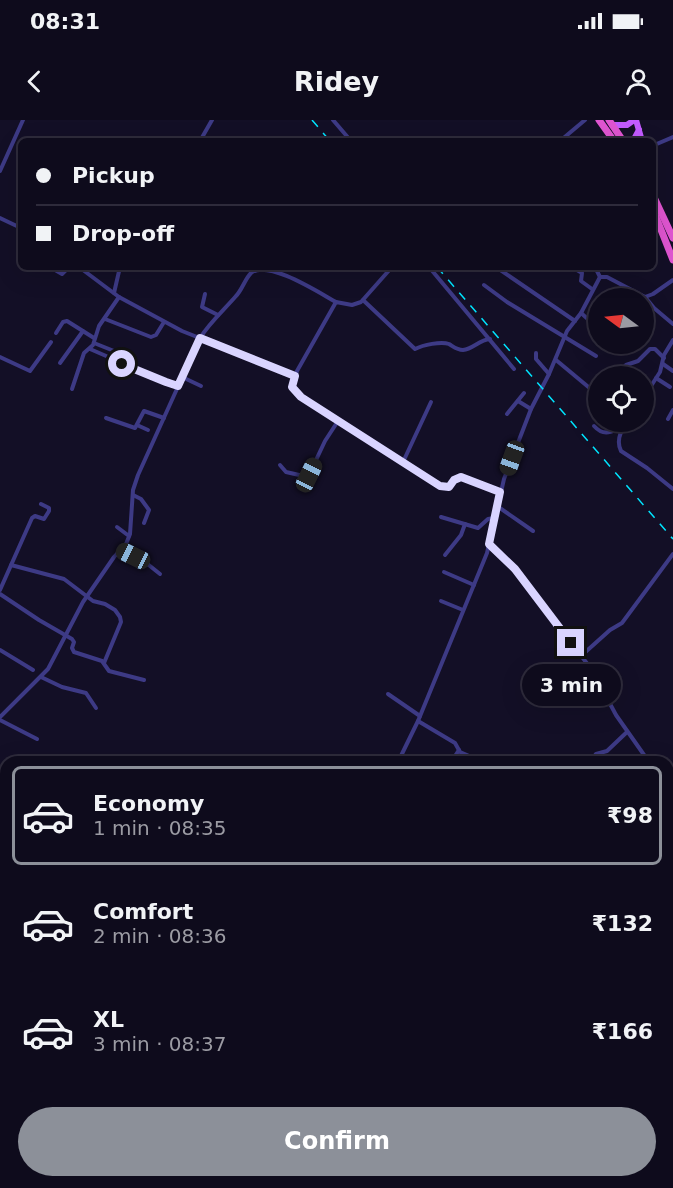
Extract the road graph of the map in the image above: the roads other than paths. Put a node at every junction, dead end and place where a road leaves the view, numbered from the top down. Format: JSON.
{"nodes":[{"id":1,"x":23,"y":120,"type":"edge"},
{"id":2,"x":213,"y":120,"type":"edge"},
{"id":3,"x":333,"y":120,"type":"edge"},
{"id":4,"x":585,"y":120,"type":"edge"},
{"id":5,"x":599,"y":120,"type":"edge"},
{"id":6,"x":635,"y":120,"type":"edge"},
{"id":7,"x":610,"y":123,"type":"edge"},
{"id":8,"x":639,"y":130,"type":"junction"},
{"id":9,"x":673,"y":136,"type":"edge"},
{"id":10,"x":202,"y":138,"type":"edge"},
{"id":11,"x":348,"y":138,"type":"edge"},
{"id":12,"x":564,"y":138,"type":"edge"},
{"id":13,"x":612,"y":138,"type":"edge"},
{"id":14,"x":621,"y":138,"type":"edge"},
{"id":15,"x":635,"y":138,"type":"edge"},
{"id":16,"x":641,"y":138,"type":"edge"},
{"id":17,"x":656,"y":144,"type":"edge"},
{"id":18,"x":0,"y":171,"type":"edge"},
{"id":19,"x":656,"y":202,"type":"edge"},
{"id":20,"x":656,"y":217,"type":"edge"},
{"id":21,"x":0,"y":218,"type":"edge"},
{"id":22,"x":18,"y":227,"type":"edge"},
{"id":23,"x":673,"y":238,"type":"edge"},
{"id":24,"x":673,"y":260,"type":"edge"},
{"id":25,"x":83,"y":270,"type":"edge"},
{"id":26,"x":119,"y":270,"type":"edge"},
{"id":27,"x":258,"y":270,"type":"edge"},
{"id":28,"x":273,"y":270,"type":"edge"},
{"id":29,"x":389,"y":270,"type":"edge"},
{"id":30,"x":432,"y":270,"type":"edge"},
{"id":31,"x":500,"y":270,"type":"edge"},
{"id":32,"x":577,"y":270,"type":"edge"},
{"id":33,"x":596,"y":270,"type":"edge"},
{"id":34,"x":600,"y":277,"type":"junction"},
{"id":35,"x":673,"y":280,"type":"edge"},
{"id":36,"x":484,"y":285,"type":"dead end"},
{"id":37,"x":591,"y":288,"type":"edge"},
{"id":38,"x":593,"y":288,"type":"edge"},
{"id":39,"x":628,"y":288,"type":"edge"},
{"id":40,"x":114,"y":293,"type":"junction"},
{"id":41,"x":654,"y":293,"type":"edge"},
{"id":42,"x":205,"y":294,"type":"dead end"},
{"id":43,"x":119,"y":297,"type":"junction"},
{"id":44,"x":588,"y":298,"type":"edge"},
{"id":45,"x":363,"y":300,"type":"junction"},
{"id":46,"x":336,"y":302,"type":"junction"},
{"id":47,"x":654,"y":308,"type":"edge"},
{"id":48,"x":581,"y":313,"type":"junction"},
{"id":49,"x":219,"y":315,"type":"junction"},
{"id":50,"x":105,"y":319,"type":"junction"},
{"id":51,"x":588,"y":319,"type":"edge"},
{"id":52,"x":575,"y":321,"type":"junction"},
{"id":53,"x":164,"y":322,"type":"junction"},
{"id":54,"x":673,"y":324,"type":"edge"},
{"id":55,"x":83,"y":331,"type":"junction"},
{"id":56,"x":56,"y":333,"type":"dead end"},
{"id":57,"x":565,"y":337,"type":"junction"},
{"id":58,"x":200,"y":338,"type":"junction"},
{"id":59,"x":490,"y":339,"type":"junction"},
{"id":60,"x":94,"y":340,"type":"junction"},
{"id":61,"x":673,"y":340,"type":"edge"},
{"id":62,"x":51,"y":342,"type":"dead end"},
{"id":63,"x":89,"y":348,"type":"junction"},
{"id":64,"x":536,"y":353,"type":"dead end"},
{"id":65,"x":124,"y":356,"type":"dead end"},
{"id":66,"x":596,"y":356,"type":"dead end"},
{"id":67,"x":0,"y":357,"type":"edge"},
{"id":68,"x":664,"y":358,"type":"junction"},
{"id":69,"x":556,"y":360,"type":"junction"},
{"id":70,"x":60,"y":363,"type":"dead end"},
{"id":71,"x":663,"y":364,"type":"junction"},
{"id":72,"x":625,"y":366,"type":"edge"},
{"id":73,"x":514,"y":369,"type":"dead end"},
{"id":74,"x":673,"y":371,"type":"edge"},
{"id":75,"x":549,"y":374,"type":"junction"},
{"id":76,"x":182,"y":376,"type":"junction"},
{"id":77,"x":295,"y":376,"type":"junction"},
{"id":78,"x":656,"y":378,"type":"junction"},
{"id":79,"x":654,"y":381,"type":"edge"},
{"id":80,"x":178,"y":386,"type":"junction"},
{"id":81,"x":201,"y":386,"type":"dead end"},
{"id":82,"x":588,"y":387,"type":"edge"},
{"id":83,"x":670,"y":387,"type":"dead end"},
{"id":84,"x":72,"y":389,"type":"dead end"},
{"id":85,"x":524,"y":393,"type":"dead end"},
{"id":86,"x":518,"y":401,"type":"junction"},
{"id":87,"x":431,"y":402,"type":"dead end"},
{"id":88,"x":531,"y":409,"type":"junction"},
{"id":89,"x":673,"y":410,"type":"edge"},
{"id":90,"x":507,"y":414,"type":"dead end"},
{"id":91,"x":164,"y":417,"type":"junction"},
{"id":92,"x":106,"y":418,"type":"dead end"},
{"id":93,"x":668,"y":419,"type":"dead end"},
{"id":94,"x":338,"y":421,"type":"junction"},
{"id":95,"x":137,"y":425,"type":"junction"},
{"id":96,"x":148,"y":430,"type":"dead end"},
{"id":97,"x":622,"y":432,"type":"edge"},
{"id":98,"x":403,"y":462,"type":"junction"},
{"id":99,"x":280,"y":465,"type":"dead end"},
{"id":100,"x":673,"y":489,"type":"edge"},
{"id":101,"x":500,"y":492,"type":"junction"},
{"id":102,"x":133,"y":495,"type":"junction"},
{"id":103,"x":41,"y":504,"type":"dead end"},
{"id":104,"x":497,"y":506,"type":"junction"},
{"id":105,"x":441,"y":517,"type":"dead end"},
{"id":106,"x":494,"y":518,"type":"junction"},
{"id":107,"x":144,"y":523,"type":"dead end"},
{"id":108,"x":465,"y":525,"type":"junction"},
{"id":109,"x":117,"y":527,"type":"dead end"},
{"id":110,"x":533,"y":531,"type":"dead end"},
{"id":111,"x":129,"y":536,"type":"junction"},
{"id":112,"x":489,"y":544,"type":"junction"},
{"id":113,"x":121,"y":551,"type":"junction"},
{"id":114,"x":673,"y":554,"type":"edge"},
{"id":115,"x":445,"y":555,"type":"dead end"},
{"id":116,"x":11,"y":565,"type":"junction"},
{"id":117,"x":444,"y":572,"type":"dead end"},
{"id":118,"x":160,"y":574,"type":"dead end"},
{"id":119,"x":2,"y":579,"type":"edge"},
{"id":120,"x":474,"y":585,"type":"junction"},
{"id":121,"x":0,"y":592,"type":"edge"},
{"id":122,"x":87,"y":597,"type":"junction"},
{"id":123,"x":441,"y":601,"type":"dead end"},
{"id":124,"x":463,"y":610,"type":"junction"},
{"id":125,"x":64,"y":636,"type":"junction"},
{"id":126,"x":0,"y":650,"type":"edge"},
{"id":127,"x":581,"y":656,"type":"junction"},
{"id":128,"x":104,"y":663,"type":"junction"},
{"id":129,"x":33,"y":670,"type":"dead end"},
{"id":130,"x":41,"y":677,"type":"junction"},
{"id":131,"x":144,"y":680,"type":"dead end"},
{"id":132,"x":388,"y":694,"type":"dead end"},
{"id":133,"x":96,"y":708,"type":"dead end"},
{"id":134,"x":0,"y":718,"type":"edge"},
{"id":135,"x":419,"y":718,"type":"junction"},
{"id":136,"x":627,"y":732,"type":"junction"},
{"id":137,"x":37,"y":738,"type":"dead end"},
{"id":138,"x":459,"y":750,"type":"junction"},
{"id":139,"x":401,"y":756,"type":"edge"},
{"id":140,"x":455,"y":756,"type":"edge"},
{"id":141,"x":471,"y":756,"type":"edge"},
{"id":142,"x":594,"y":756,"type":"edge"},
{"id":143,"x":645,"y":756,"type":"edge"}],
"edges":[{"from":1,"to":18,"type":"street"},
{"from":2,"to":10,"type":"street"},
{"from":3,"to":11,"type":"street"},
{"from":4,"to":12,"type":"street"},
{"from":5,"to":13,"type":"highway"},
{"from":6,"to":7,"type":"main road"},
{"from":6,"to":8,"type":"main road"},
{"from":7,"to":14,"type":"highway"},
{"from":8,"to":15,"type":"main road"},
{"from":8,"to":16,"type":"main road"},
{"from":9,"to":17,"type":"street"},
{"from":19,"to":23,"type":"highway"},
{"from":20,"to":24,"type":"highway"},
{"from":21,"to":22,"type":"street"},
{"from":25,"to":40,"type":"street"},
{"from":26,"to":40,"type":"street"},
{"from":27,"to":49,"type":"street"},
{"from":28,"to":46,"type":"street"},
{"from":29,"to":45,"type":"street"},
{"from":30,"to":59,"type":"street"},
{"from":31,"to":52,"type":"street"},
{"from":32,"to":37,"type":"street"},
{"from":33,"to":34,"type":"street"},
{"from":34,"to":38,"type":"street"},
{"from":34,"to":39,"type":"street"},
{"from":35,"to":41,"type":"street"},
{"from":36,"to":57,"type":"street"},
{"from":40,"to":43,"type":"street"},
{"from":42,"to":49,"type":"street"},
{"from":43,"to":50,"type":"street"},
{"from":43,"to":53,"type":"street"},
{"from":44,"to":48,"type":"street"},
{"from":45,"to":46,"type":"street"},
{"from":45,"to":59,"type":"street"},
{"from":46,"to":77,"type":"street"},
{"from":47,"to":54,"type":"street"},
{"from":48,"to":51,"type":"street"},
{"from":48,"to":52,"type":"street"},
{"from":49,"to":58,"type":"street"},
{"from":50,"to":53,"type":"street"},
{"from":50,"to":60,"type":"street"},
{"from":52,"to":57,"type":"street"},
{"from":53,"to":58,"type":"street"},
{"from":55,"to":56,"type":"street"},
{"from":55,"to":60,"type":"street"},
{"from":55,"to":70,"type":"street"},
{"from":57,"to":66,"type":"street"},
{"from":57,"to":69,"type":"street"},
{"from":58,"to":76,"type":"street"},
{"from":58,"to":77,"type":"street"},
{"from":59,"to":73,"type":"street"},
{"from":60,"to":63,"type":"street"},
{"from":60,"to":65,"type":"street"},
{"from":61,"to":68,"type":"street"},
{"from":62,"to":67,"type":"street"},
{"from":63,"to":80,"type":"street"},
{"from":63,"to":84,"type":"street"},
{"from":64,"to":75,"type":"street"},
{"from":68,"to":71,"type":"street"},
{"from":68,"to":72,"type":"street"},
{"from":69,"to":75,"type":"street"},
{"from":69,"to":82,"type":"street"},
{"from":71,"to":74,"type":"street"},
{"from":71,"to":78,"type":"street"},
{"from":75,"to":88,"type":"street"},
{"from":76,"to":80,"type":"street"},
{"from":76,"to":81,"type":"street"},
{"from":77,"to":94,"type":"street"},
{"from":78,"to":79,"type":"street"},
{"from":78,"to":83,"type":"street"},
{"from":80,"to":91,"type":"street"},
{"from":85,"to":86,"type":"street"},
{"from":86,"to":88,"type":"street"},
{"from":86,"to":90,"type":"street"},
{"from":87,"to":98,"type":"street"},
{"from":88,"to":101,"type":"street"},
{"from":89,"to":93,"type":"street"},
{"from":91,"to":95,"type":"street"},
{"from":91,"to":102,"type":"street"},
{"from":92,"to":95,"type":"street"},
{"from":94,"to":98,"type":"street"},
{"from":94,"to":99,"type":"street"},
{"from":95,"to":96,"type":"street"},
{"from":97,"to":100,"type":"street"},
{"from":98,"to":101,"type":"street"},
{"from":101,"to":104,"type":"street"},
{"from":102,"to":107,"type":"street"},
{"from":102,"to":111,"type":"street"},
{"from":103,"to":116,"type":"street"},
{"from":104,"to":106,"type":"street"},
{"from":104,"to":110,"type":"street"},
{"from":105,"to":108,"type":"street"},
{"from":106,"to":108,"type":"street"},
{"from":106,"to":112,"type":"street"},
{"from":108,"to":115,"type":"street"},
{"from":109,"to":111,"type":"street"},
{"from":111,"to":113,"type":"street"},
{"from":112,"to":120,"type":"street"},
{"from":112,"to":127,"type":"street"},
{"from":113,"to":118,"type":"street"},
{"from":113,"to":122,"type":"street"},
{"from":114,"to":127,"type":"street"},
{"from":116,"to":119,"type":"street"},
{"from":116,"to":122,"type":"street"},
{"from":117,"to":120,"type":"street"},
{"from":119,"to":121,"type":"street"},
{"from":120,"to":124,"type":"street"},
{"from":121,"to":125,"type":"street"},
{"from":122,"to":125,"type":"street"},
{"from":122,"to":128,"type":"street"},
{"from":123,"to":124,"type":"street"},
{"from":124,"to":135,"type":"street"},
{"from":125,"to":128,"type":"street"},
{"from":125,"to":130,"type":"street"},
{"from":126,"to":129,"type":"street"},
{"from":127,"to":136,"type":"street"},
{"from":128,"to":131,"type":"street"},
{"from":130,"to":133,"type":"street"},
{"from":130,"to":134,"type":"street"},
{"from":132,"to":135,"type":"street"},
{"from":134,"to":137,"type":"street"},
{"from":135,"to":138,"type":"street"},
{"from":135,"to":139,"type":"street"},
{"from":136,"to":142,"type":"street"},
{"from":136,"to":143,"type":"street"},
{"from":138,"to":140,"type":"street"},
{"from":138,"to":141,"type":"street"}]}
